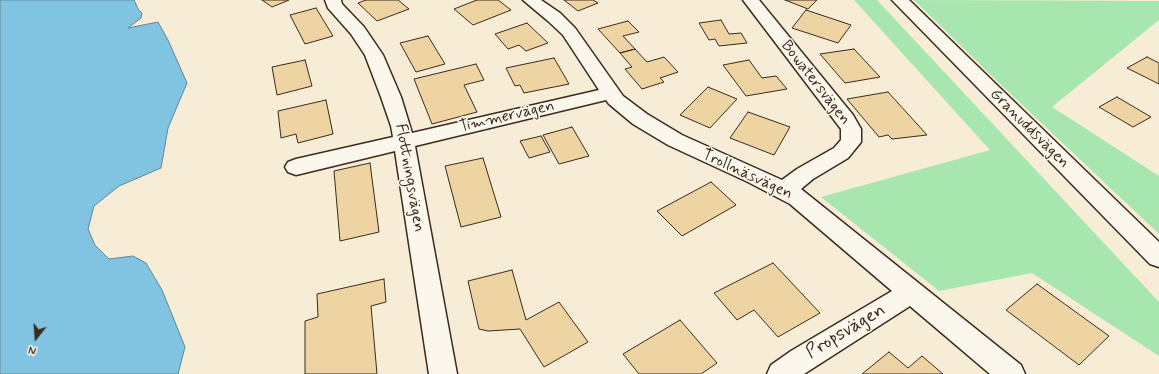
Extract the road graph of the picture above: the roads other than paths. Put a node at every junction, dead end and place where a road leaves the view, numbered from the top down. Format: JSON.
{"nodes":[{"id":1,"x":333,"y":0,"type":"edge"},
{"id":2,"x":531,"y":0,"type":"edge"},
{"id":3,"x":751,"y":0,"type":"edge"},
{"id":4,"x":900,"y":0,"type":"edge"},
{"id":5,"x":611,"y":93,"type":"junction"},
{"id":6,"x":403,"y":140,"type":"junction"},
{"id":7,"x":296,"y":167,"type":"dead end"},
{"id":8,"x":786,"y":190,"type":"junction"},
{"id":9,"x":1159,"y":257,"type":"edge"},
{"id":10,"x":912,"y":292,"type":"junction"},
{"id":11,"x":443,"y":374,"type":"edge"},
{"id":12,"x":781,"y":374,"type":"edge"},
{"id":13,"x":1011,"y":374,"type":"edge"}],
"edges":[{"from":1,"to":6,"type":"street","name":"Flottningsvägen"},
{"from":2,"to":5,"type":"street","name":"Trollnäsvägen"},
{"from":3,"to":8,"type":"street","name":"Bowatersvägen"},
{"from":4,"to":9,"type":"street","name":"Granuddsvägen"},
{"from":5,"to":6,"type":"street","name":"Timmervägen"},
{"from":5,"to":8,"type":"street","name":"Trollnäsvägen"},
{"from":6,"to":7,"type":"street","name":"Timmervägen"},
{"from":6,"to":11,"type":"street","name":"Flottningsvägen"},
{"from":8,"to":10,"type":"street","name":"Trollnäsvägen"},
{"from":10,"to":12,"type":"street","name":"Propsvägen"},
{"from":10,"to":13,"type":"street","name":"Trollnäsvägen"}]}
